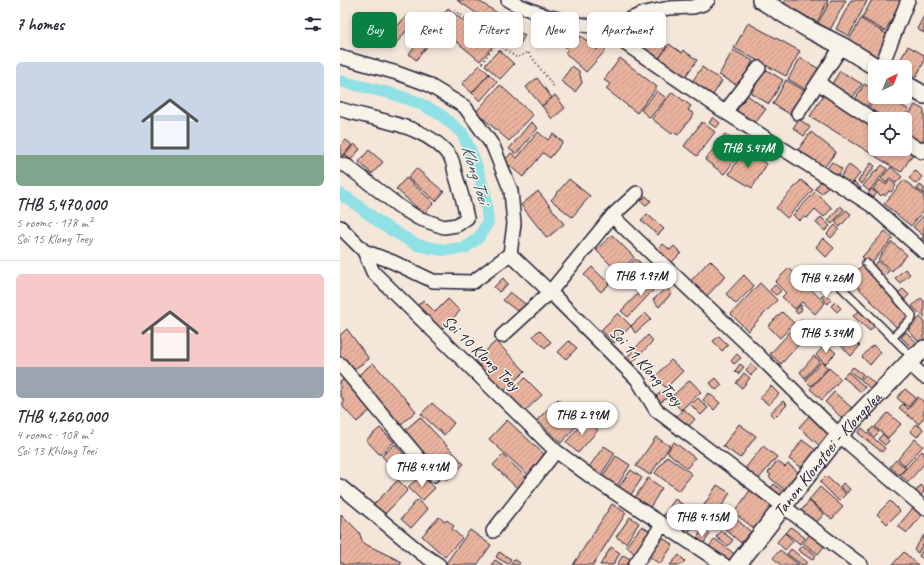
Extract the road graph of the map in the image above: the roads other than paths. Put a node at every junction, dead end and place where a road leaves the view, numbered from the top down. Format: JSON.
{"nodes":[{"id":1,"x":508,"y":0,"type":"edge"},
{"id":2,"x":708,"y":0,"type":"edge"},
{"id":3,"x":761,"y":0,"type":"edge"},
{"id":4,"x":908,"y":0,"type":"edge"},
{"id":5,"x":650,"y":12,"type":"edge"},
{"id":6,"x":587,"y":26,"type":"edge"},
{"id":7,"x":842,"y":46,"type":"junction"},
{"id":8,"x":632,"y":48,"type":"edge"},
{"id":9,"x":340,"y":57,"type":"edge"},
{"id":10,"x":884,"y":60,"type":"edge"},
{"id":11,"x":868,"y":62,"type":"edge"},
{"id":12,"x":759,"y":68,"type":"dead end"},
{"id":13,"x":818,"y":83,"type":"junction"},
{"id":14,"x":912,"y":88,"type":"edge"},
{"id":15,"x":924,"y":95,"type":"edge"},
{"id":16,"x":340,"y":109,"type":"edge"},
{"id":17,"x":726,"y":112,"type":"junction"},
{"id":18,"x":798,"y":113,"type":"dead end"},
{"id":19,"x":868,"y":116,"type":"edge"},
{"id":20,"x":912,"y":145,"type":"edge"},
{"id":21,"x":924,"y":148,"type":"edge"},
{"id":22,"x":340,"y":164,"type":"edge"},
{"id":23,"x":637,"y":193,"type":"dead end"},
{"id":24,"x":612,"y":216,"type":"junction"},
{"id":25,"x":340,"y":227,"type":"edge"},
{"id":26,"x":364,"y":251,"type":"junction"},
{"id":27,"x":924,"y":252,"type":"edge"},
{"id":28,"x":510,"y":254,"type":"junction"},
{"id":29,"x":866,"y":263,"type":"dead end"},
{"id":30,"x":842,"y":287,"type":"dead end"},
{"id":31,"x":550,"y":292,"type":"junction"},
{"id":32,"x":502,"y":336,"type":"dead end"},
{"id":33,"x":892,"y":338,"type":"junction"},
{"id":34,"x":915,"y":356,"type":"edge"},
{"id":35,"x":340,"y":364,"type":"edge"},
{"id":36,"x":924,"y":377,"type":"edge"},
{"id":37,"x":838,"y":434,"type":"junction"},
{"id":38,"x":556,"y":452,"type":"junction"},
{"id":39,"x":433,"y":475,"type":"dead end"},
{"id":40,"x":340,"y":486,"type":"edge"},
{"id":41,"x":783,"y":506,"type":"junction"},
{"id":42,"x":924,"y":508,"type":"edge"},
{"id":43,"x":662,"y":525,"type":"junction"},
{"id":44,"x":493,"y":531,"type":"dead end"},
{"id":45,"x":439,"y":565,"type":"edge"},
{"id":46,"x":635,"y":565,"type":"edge"},
{"id":47,"x":724,"y":565,"type":"edge"},
{"id":48,"x":737,"y":565,"type":"edge"},
{"id":49,"x":860,"y":565,"type":"edge"}],
"edges":[{"from":1,"to":6,"type":"street"},
{"from":2,"to":5,"type":"street"},
{"from":3,"to":7,"type":"street"},
{"from":4,"to":10,"type":"street"},
{"from":7,"to":11,"type":"street"},
{"from":7,"to":13,"type":"street"},
{"from":8,"to":17,"type":"street"},
{"from":9,"to":28,"type":"street"},
{"from":12,"to":17,"type":"street"},
{"from":13,"to":18,"type":"street"},
{"from":13,"to":19,"type":"street"},
{"from":14,"to":15,"type":"street"},
{"from":16,"to":22,"type":"street"},
{"from":17,"to":27,"type":"street"},
{"from":20,"to":21,"type":"street"},
{"from":23,"to":24,"type":"street"},
{"from":24,"to":31,"type":"street"},
{"from":24,"to":37,"type":"street"},
{"from":25,"to":26,"type":"street"},
{"from":26,"to":28,"type":"street"},
{"from":26,"to":38,"type":"street","name":"Soi 10 Klong Toey"},
{"from":28,"to":31,"type":"street","name":"Soi 11 Klong Toey"},
{"from":29,"to":33,"type":"lane"},
{"from":30,"to":33,"type":"lane"},
{"from":31,"to":32,"type":"street"},
{"from":31,"to":41,"type":"street","name":"Soi 11 Klong Toey"},
{"from":33,"to":34,"type":"lane"},
{"from":34,"to":36,"type":"street"},
{"from":34,"to":37,"type":"street","name":"Tanon Klongtoei - Klongplea"},
{"from":35,"to":39,"type":"street"},
{"from":37,"to":41,"type":"street","name":"Tanon Klongtoei - Klongplea"},
{"from":37,"to":42,"type":"street"},
{"from":38,"to":43,"type":"street","name":"Soi 10 Klong Toey"},
{"from":38,"to":44,"type":"street"},
{"from":40,"to":45,"type":"street"},
{"from":41,"to":48,"type":"street","name":"Tanon Klongtoei - Klongplea"},
{"from":41,"to":49,"type":"street","name":"Soi 11 Klong Toey"},
{"from":43,"to":46,"type":"street"},
{"from":43,"to":47,"type":"street","name":"Soi 10 Klong Toey"}]}
